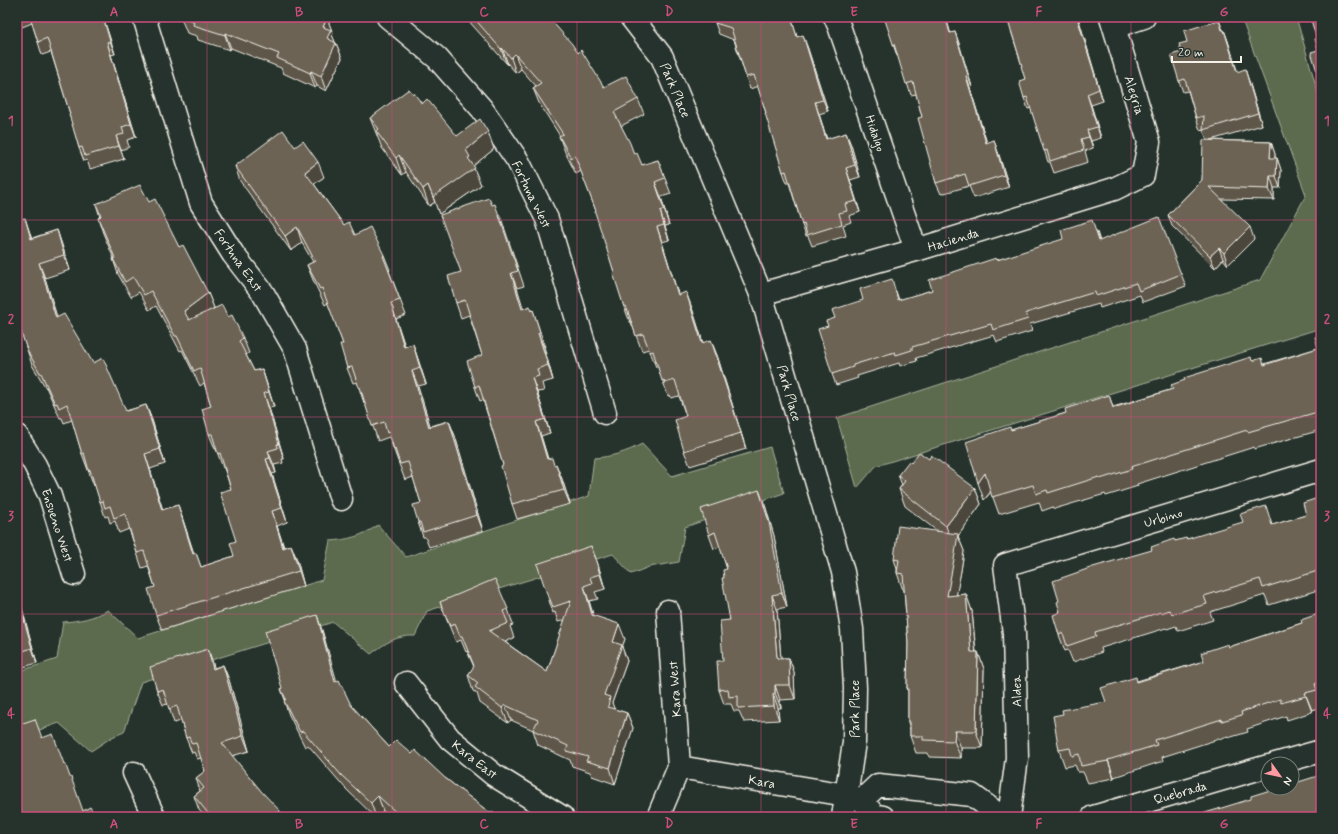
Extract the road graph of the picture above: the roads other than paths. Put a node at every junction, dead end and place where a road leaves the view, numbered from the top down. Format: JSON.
{"nodes":[{"id":1,"x":144,"y":17,"type":"edge"},
{"id":2,"x":388,"y":17,"type":"edge"},
{"id":3,"x":631,"y":17,"type":"edge"},
{"id":4,"x":835,"y":17,"type":"edge"},
{"id":5,"x":1144,"y":17,"type":"edge"},
{"id":6,"x":1112,"y":22,"type":"edge"},
{"id":7,"x":1143,"y":175,"type":"joint"},
{"id":8,"x":916,"y":250,"type":"junction"},
{"id":9,"x":761,"y":294,"type":"junction"},
{"id":10,"x":606,"y":413,"type":"dead end"},
{"id":11,"x":17,"y":436,"type":"edge"},
{"id":12,"x":1321,"y":470,"type":"edge"},
{"id":13,"x":341,"y":499,"type":"dead end"},
{"id":14,"x":1006,"y":565,"type":"joint"},
{"id":15,"x":74,"y":574,"type":"dead end"},
{"id":16,"x":668,"y":611,"type":"dead end"},
{"id":17,"x":406,"y":683,"type":"dead end"},
{"id":18,"x":1321,"y":751,"type":"edge"},
{"id":19,"x":1300,"y":757,"type":"edge"},
{"id":20,"x":679,"y":767,"type":"junction"},
{"id":21,"x":1260,"y":768,"type":"edge"},
{"id":22,"x":134,"y":773,"type":"dead end"},
{"id":23,"x":854,"y":798,"type":"junction"},
{"id":24,"x":154,"y":817,"type":"edge"},
{"id":25,"x":562,"y":817,"type":"edge"},
{"id":26,"x":658,"y":817,"type":"edge"},
{"id":27,"x":843,"y":817,"type":"edge"},
{"id":28,"x":883,"y":817,"type":"edge"},
{"id":29,"x":1002,"y":817,"type":"edge"},
{"id":30,"x":1009,"y":817,"type":"edge"},
{"id":31,"x":1093,"y":817,"type":"edge"}],
"edges":[{"from":1,"to":13,"type":"street","name":"Fortuna East"},
{"from":2,"to":10,"type":"street","name":"Fortuna West"},
{"from":3,"to":9,"type":"street","name":"Park Place"},
{"from":4,"to":8,"type":"street","name":"Hidalgo"},
{"from":5,"to":6,"type":"street"},
{"from":6,"to":7,"type":"street","name":"Alegria"},
{"from":7,"to":8,"type":"street","name":"Hacienda"},
{"from":8,"to":9,"type":"street","name":"Hacienda"},
{"from":9,"to":23,"type":"street","name":"Park Place"},
{"from":11,"to":15,"type":"street","name":"Ensueno West"},
{"from":12,"to":14,"type":"street","name":"Urbino"},
{"from":14,"to":30,"type":"street","name":"Aldea"},
{"from":16,"to":20,"type":"street","name":"Kara West"},
{"from":17,"to":25,"type":"street","name":"Kara East"},
{"from":18,"to":19,"type":"street"},
{"from":20,"to":23,"type":"street","name":"Kara"},
{"from":20,"to":26,"type":"street"},
{"from":21,"to":31,"type":"street","name":"Quebrada"},
{"from":22,"to":24,"type":"street"},
{"from":23,"to":27,"type":"street","name":"Park Place"},
{"from":23,"to":28,"type":"street"},
{"from":23,"to":29,"type":"street"}]}
